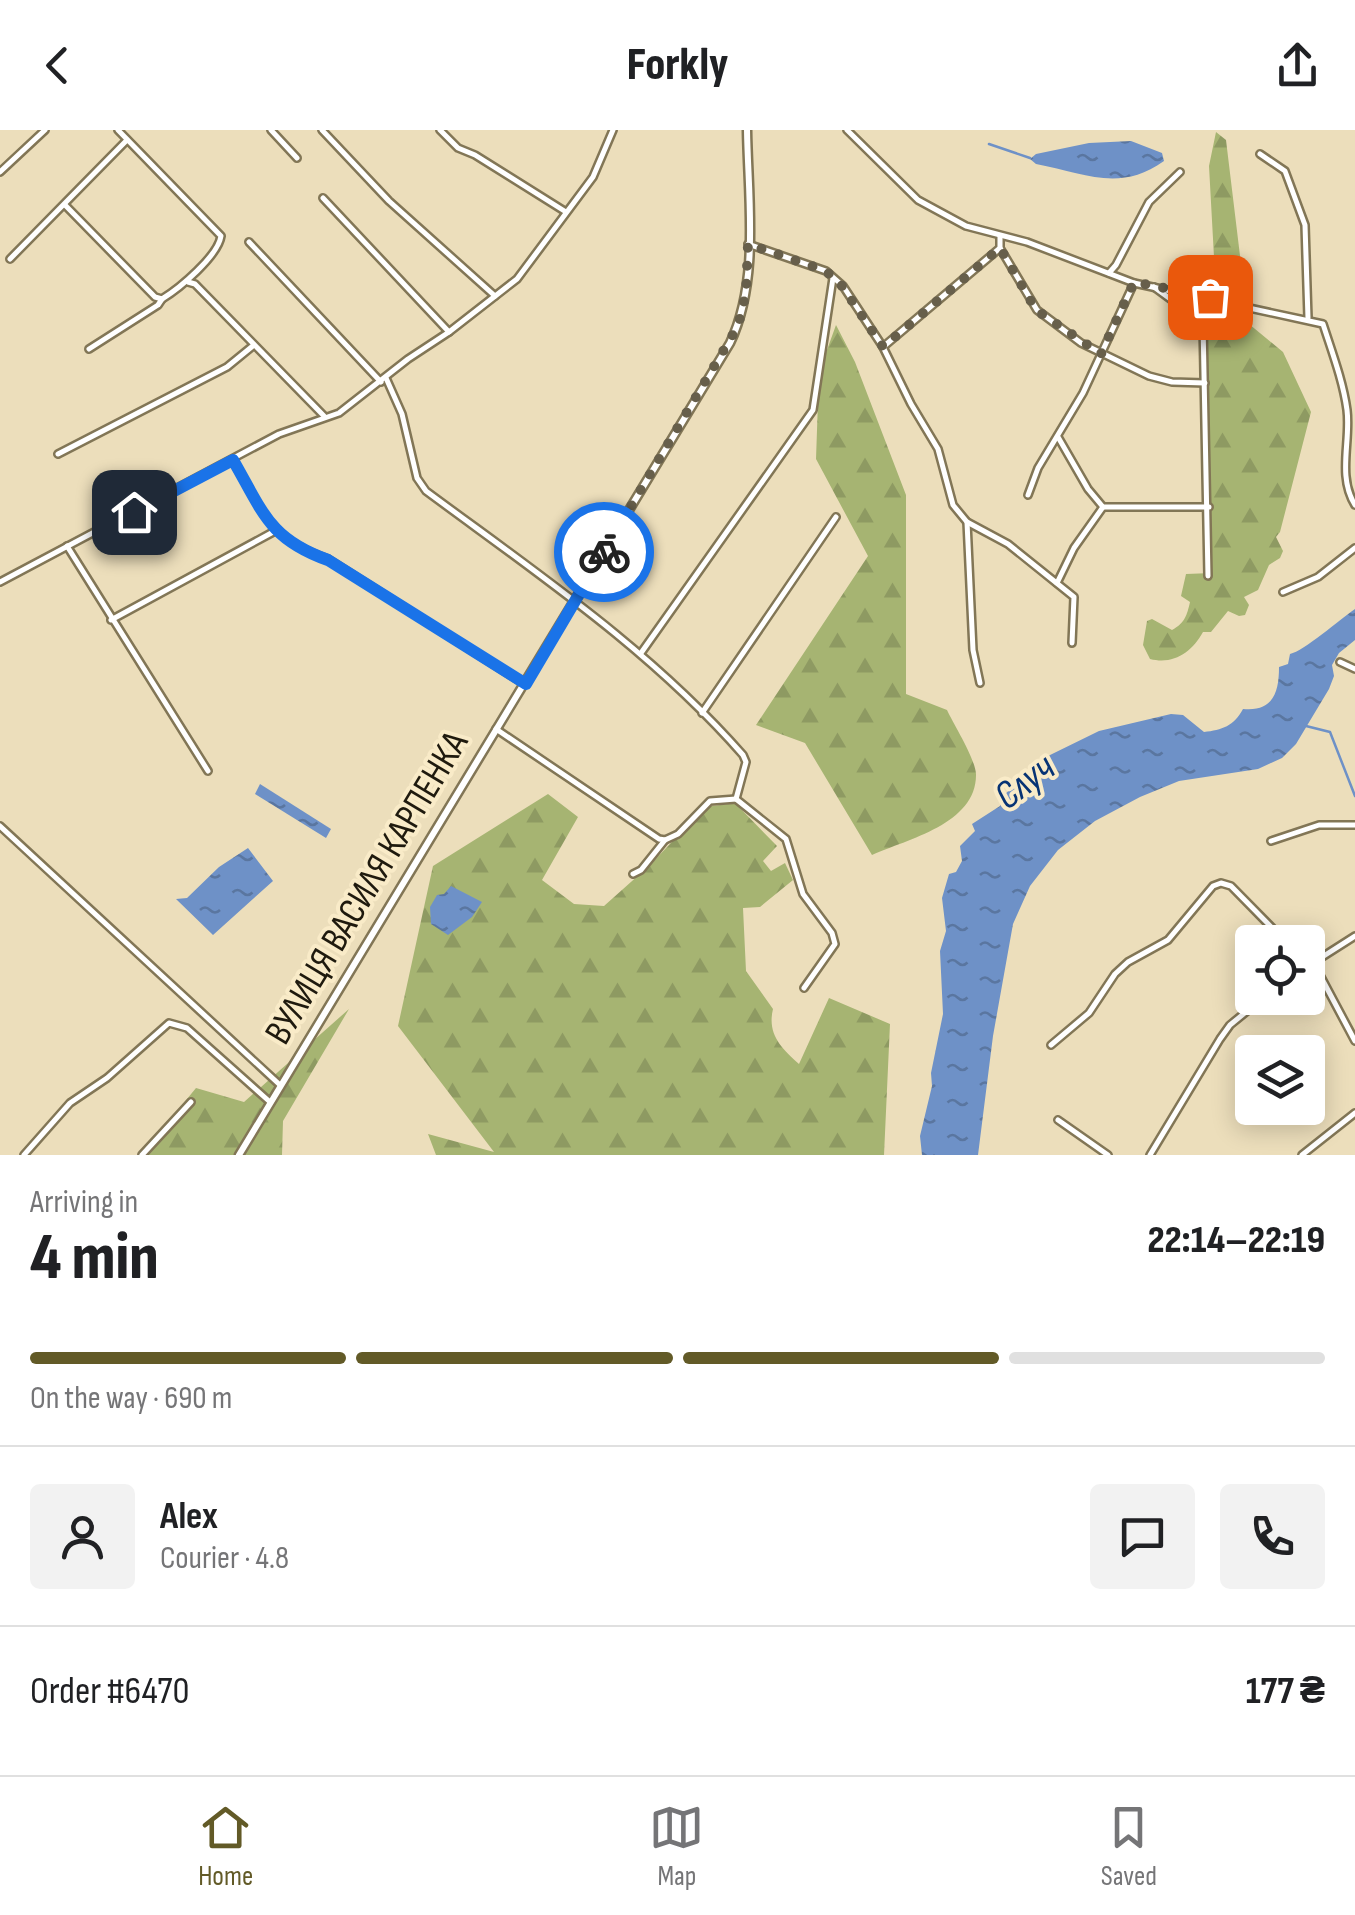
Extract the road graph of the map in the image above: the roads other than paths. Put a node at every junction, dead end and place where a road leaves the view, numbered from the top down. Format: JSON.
{"nodes":[{"id":1,"x":45,"y":130,"type":"edge"},
{"id":2,"x":118,"y":130,"type":"edge"},
{"id":3,"x":271,"y":130,"type":"edge"},
{"id":4,"x":322,"y":130,"type":"edge"},
{"id":5,"x":440,"y":130,"type":"edge"},
{"id":6,"x":612,"y":130,"type":"edge"},
{"id":7,"x":747,"y":130,"type":"edge"},
{"id":8,"x":847,"y":130,"type":"edge"},
{"id":9,"x":128,"y":139,"type":"junction"},
{"id":10,"x":1260,"y":154,"type":"dead end"},
{"id":11,"x":297,"y":158,"type":"dead end"},
{"id":12,"x":0,"y":172,"type":"edge"},
{"id":13,"x":1180,"y":172,"type":"dead end"},
{"id":14,"x":323,"y":198,"type":"dead end"},
{"id":15,"x":65,"y":204,"type":"junction"},
{"id":16,"x":566,"y":212,"type":"junction"},
{"id":17,"x":1000,"y":237,"type":"junction"},
{"id":18,"x":249,"y":242,"type":"dead end"},
{"id":19,"x":748,"y":244,"type":"junction"},
{"id":20,"x":1000,"y":248,"type":"junction"},
{"id":21,"x":10,"y":259,"type":"dead end"},
{"id":22,"x":1108,"y":272,"type":"junction"},
{"id":23,"x":834,"y":278,"type":"junction"},
{"id":24,"x":188,"y":282,"type":"junction"},
{"id":25,"x":1134,"y":282,"type":"junction"},
{"id":26,"x":1151,"y":286,"type":"junction"},
{"id":27,"x":495,"y":296,"type":"junction"},
{"id":28,"x":162,"y":299,"type":"junction"},
{"id":29,"x":1308,"y":318,"type":"junction"},
{"id":30,"x":449,"y":332,"type":"junction"},
{"id":31,"x":254,"y":345,"type":"junction"},
{"id":32,"x":883,"y":347,"type":"junction"},
{"id":33,"x":89,"y":349,"type":"dead end"},
{"id":34,"x":1101,"y":354,"type":"junction"},
{"id":35,"x":383,"y":380,"type":"junction"},
{"id":36,"x":1205,"y":383,"type":"junction"},
{"id":37,"x":325,"y":418,"type":"junction"},
{"id":38,"x":1058,"y":437,"type":"junction"},
{"id":39,"x":58,"y":454,"type":"dead end"},
{"id":40,"x":233,"y":460,"type":"junction"},
{"id":41,"x":1028,"y":495,"type":"dead end"},
{"id":42,"x":1355,"y":504,"type":"edge"},
{"id":43,"x":1102,"y":507,"type":"junction"},
{"id":44,"x":1209,"y":507,"type":"junction"},
{"id":45,"x":836,"y":517,"type":"dead end"},
{"id":46,"x":967,"y":522,"type":"junction"},
{"id":47,"x":275,"y":531,"type":"junction"},
{"id":48,"x":68,"y":546,"type":"junction"},
{"id":49,"x":1355,"y":548,"type":"edge"},
{"id":50,"x":1208,"y":576,"type":"dead end"},
{"id":51,"x":0,"y":582,"type":"edge"},
{"id":52,"x":1057,"y":582,"type":"junction"},
{"id":53,"x":1283,"y":592,"type":"dead end"},
{"id":54,"x":575,"y":600,"type":"junction"},
{"id":55,"x":112,"y":620,"type":"junction"},
{"id":56,"x":1072,"y":643,"type":"dead end"},
{"id":57,"x":641,"y":654,"type":"junction"},
{"id":58,"x":1340,"y":662,"type":"dead end"},
{"id":59,"x":1355,"y":669,"type":"edge"},
{"id":60,"x":526,"y":684,"type":"junction"},
{"id":61,"x":980,"y":684,"type":"dead end"},
{"id":62,"x":702,"y":713,"type":"junction"},
{"id":63,"x":496,"y":730,"type":"junction"},
{"id":64,"x":208,"y":771,"type":"dead end"},
{"id":65,"x":736,"y":798,"type":"junction"},
{"id":66,"x":1355,"y":825,"type":"edge"},
{"id":67,"x":0,"y":826,"type":"edge"},
{"id":68,"x":665,"y":840,"type":"junction"},
{"id":69,"x":1271,"y":841,"type":"dead end"},
{"id":70,"x":633,"y":874,"type":"dead end"},
{"id":71,"x":1269,"y":925,"type":"edge"},
{"id":72,"x":1355,"y":936,"type":"edge"},
{"id":73,"x":1325,"y":955,"type":"edge"},
{"id":74,"x":804,"y":988,"type":"dead end"},
{"id":75,"x":1325,"y":990,"type":"edge"},
{"id":76,"x":1242,"y":1015,"type":"edge"},
{"id":77,"x":1355,"y":1041,"type":"edge"},
{"id":78,"x":1051,"y":1045,"type":"dead end"},
{"id":79,"x":280,"y":1086,"type":"junction"},
{"id":80,"x":190,"y":1102,"type":"dead end"},
{"id":81,"x":270,"y":1102,"type":"junction"},
{"id":82,"x":1355,"y":1113,"type":"edge"},
{"id":83,"x":1058,"y":1120,"type":"dead end"},
{"id":84,"x":24,"y":1155,"type":"edge"},
{"id":85,"x":142,"y":1155,"type":"edge"},
{"id":86,"x":239,"y":1155,"type":"edge"},
{"id":87,"x":1108,"y":1155,"type":"edge"},
{"id":88,"x":1150,"y":1155,"type":"edge"},
{"id":89,"x":1302,"y":1155,"type":"edge"}],
"edges":[{"from":1,"to":12,"type":"street"},
{"from":2,"to":9,"type":"street"},
{"from":3,"to":11,"type":"street"},
{"from":4,"to":27,"type":"street"},
{"from":5,"to":16,"type":"street"},
{"from":6,"to":16,"type":"street"},
{"from":7,"to":19,"type":"street","name":"ВУЛИЦЯ ВАСИЛЯ КАРПЕНКА"},
{"from":8,"to":17,"type":"street"},
{"from":9,"to":15,"type":"street"},
{"from":9,"to":24,"type":"street"},
{"from":10,"to":29,"type":"street"},
{"from":13,"to":22,"type":"street"},
{"from":14,"to":30,"type":"street"},
{"from":15,"to":21,"type":"street"},
{"from":15,"to":28,"type":"street"},
{"from":16,"to":27,"type":"street"},
{"from":17,"to":20,"type":"street"},
{"from":17,"to":22,"type":"street"},
{"from":18,"to":35,"type":"street"},
{"from":19,"to":23,"type":"street"},
{"from":19,"to":54,"type":"street","name":"ВУЛИЦЯ ВАСИЛЯ КАРПЕНКА"},
{"from":20,"to":32,"type":"street"},
{"from":20,"to":34,"type":"street"},
{"from":22,"to":25,"type":"street"},
{"from":23,"to":32,"type":"street"},
{"from":23,"to":57,"type":"street"},
{"from":24,"to":28,"type":"street"},
{"from":24,"to":31,"type":"street"},
{"from":25,"to":26,"type":"street"},
{"from":25,"to":34,"type":"street"},
{"from":26,"to":29,"type":"street"},
{"from":26,"to":36,"type":"street"},
{"from":27,"to":30,"type":"street"},
{"from":28,"to":33,"type":"street"},
{"from":29,"to":42,"type":"street"},
{"from":30,"to":35,"type":"street"},
{"from":31,"to":37,"type":"street"},
{"from":31,"to":39,"type":"street"},
{"from":32,"to":46,"type":"street"},
{"from":34,"to":36,"type":"street"},
{"from":34,"to":38,"type":"street"},
{"from":35,"to":37,"type":"street"},
{"from":35,"to":54,"type":"street"},
{"from":36,"to":44,"type":"street"},
{"from":37,"to":40,"type":"street"},
{"from":38,"to":41,"type":"street"},
{"from":38,"to":43,"type":"street"},
{"from":40,"to":47,"type":"street"},
{"from":40,"to":48,"type":"street"},
{"from":43,"to":44,"type":"street"},
{"from":43,"to":52,"type":"street"},
{"from":44,"to":50,"type":"street"},
{"from":45,"to":62,"type":"street"},
{"from":46,"to":52,"type":"street"},
{"from":46,"to":61,"type":"street"},
{"from":47,"to":55,"type":"street"},
{"from":47,"to":60,"type":"street"},
{"from":48,"to":51,"type":"street"},
{"from":48,"to":55,"type":"street"},
{"from":49,"to":53,"type":"street"},
{"from":52,"to":56,"type":"street"},
{"from":54,"to":57,"type":"street"},
{"from":54,"to":60,"type":"street","name":"ВУЛИЦЯ ВАСИЛЯ КАРПЕНКА"},
{"from":55,"to":64,"type":"street"},
{"from":57,"to":62,"type":"street"},
{"from":58,"to":59,"type":"street"},
{"from":60,"to":63,"type":"street","name":"ВУЛИЦЯ ВАСИЛЯ КАРПЕНКА"},
{"from":62,"to":65,"type":"street"},
{"from":63,"to":68,"type":"street"},
{"from":63,"to":79,"type":"street","name":"ВУЛИЦЯ ВАСИЛЯ КАРПЕНКА"},
{"from":65,"to":68,"type":"street"},
{"from":65,"to":74,"type":"street"},
{"from":66,"to":69,"type":"street"},
{"from":67,"to":79,"type":"street","name":"ВУЛИЦЯ ВАСИЛЯ КАРПЕНКА"},
{"from":68,"to":70,"type":"street"},
{"from":71,"to":78,"type":"street"},
{"from":72,"to":73,"type":"street"},
{"from":75,"to":77,"type":"street"},
{"from":76,"to":88,"type":"street"},
{"from":79,"to":81,"type":"street"},
{"from":80,"to":85,"type":"street"},
{"from":81,"to":84,"type":"street"},
{"from":81,"to":86,"type":"street"},
{"from":82,"to":89,"type":"street"},
{"from":83,"to":87,"type":"street"}]}
